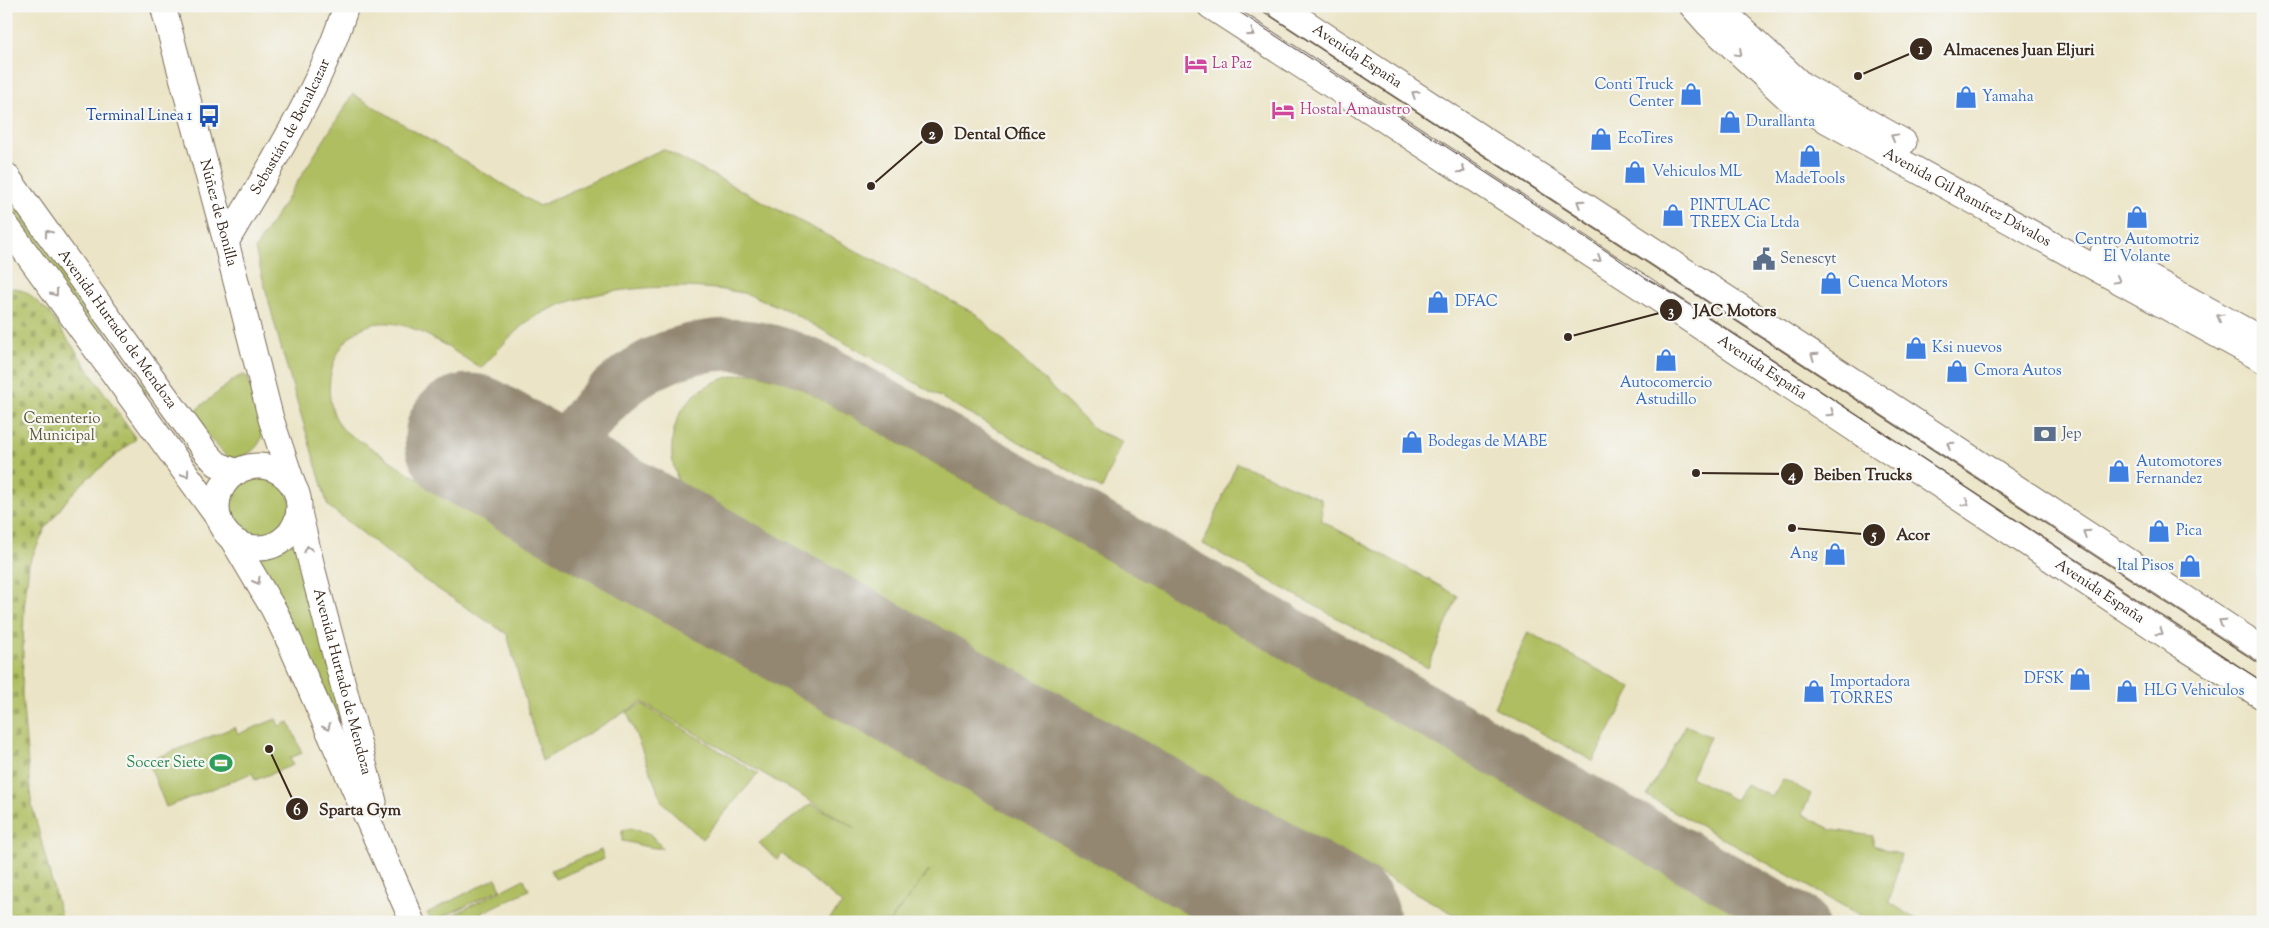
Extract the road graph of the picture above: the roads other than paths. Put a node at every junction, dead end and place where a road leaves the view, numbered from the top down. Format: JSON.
{"nodes":[{"id":1,"x":163,"y":6,"type":"edge"},
{"id":2,"x":346,"y":6,"type":"edge"},
{"id":3,"x":1210,"y":6,"type":"edge"},
{"id":4,"x":1280,"y":6,"type":"edge"},
{"id":5,"x":1710,"y":11,"type":"edge"},
{"id":6,"x":6,"y":175,"type":"edge"},
{"id":7,"x":6,"y":225,"type":"edge"},
{"id":8,"x":226,"y":242,"type":"junction"},
{"id":9,"x":2263,"y":340,"type":"edge"},
{"id":10,"x":2263,"y":360,"type":"edge"},
{"id":11,"x":271,"y":419,"type":"junction"},
{"id":12,"x":243,"y":469,"type":"junction"},
{"id":13,"x":293,"y":485,"type":"junction"},
{"id":14,"x":299,"y":512,"type":"junction"},
{"id":15,"x":226,"y":529,"type":"junction"},
{"id":16,"x":2263,"y":649,"type":"edge"},
{"id":17,"x":2263,"y":697,"type":"edge"},
{"id":18,"x":395,"y":879,"type":"junction"},
{"id":19,"x":413,"y":922,"type":"edge"}],
"edges":[{"from":1,"to":8,"type":"main road","name":"Núñez de Bonilla"},
{"from":2,"to":8,"type":"main road","name":"Sebastián de Benalcazar"},
{"from":3,"to":17,"type":"main road","name":"Avenida España","one_way":true},
{"from":16,"to":4,"type":"main road","name":"Avenida España","one_way":true},
{"from":9,"to":5,"type":"main road","name":"Avenida Gil Ramírez Dávalos","one_way":true},
{"from":5,"to":10,"type":"main road","name":"Avenida Gil Ramírez Dávalos","one_way":true},
{"from":12,"to":6,"type":"main road","name":"Avenida Hurtado de Mendoza","one_way":true},
{"from":7,"to":15,"type":"main road","name":"Avenida Hurtado de Mendoza","one_way":true},
{"from":8,"to":11,"type":"main road","name":"Núñez de Bonilla"},
{"from":11,"to":12,"type":"main road","name":"Núñez de Bonilla"},
{"from":11,"to":13,"type":"main road","name":"Núñez de Bonilla"},
{"from":12,"to":13,"type":"main road"},
{"from":12,"to":15,"type":"main road"},
{"from":13,"to":14,"type":"main road"},
{"from":14,"to":15,"type":"main road"},
{"from":18,"to":14,"type":"main road","name":"Avenida Hurtado de Mendoza","one_way":true},
{"from":15,"to":18,"type":"main road","name":"Avenida Hurtado de Mendoza","one_way":true},
{"from":18,"to":19,"type":"main road","name":"Avenida Hurtado de Mendoza"}]}
